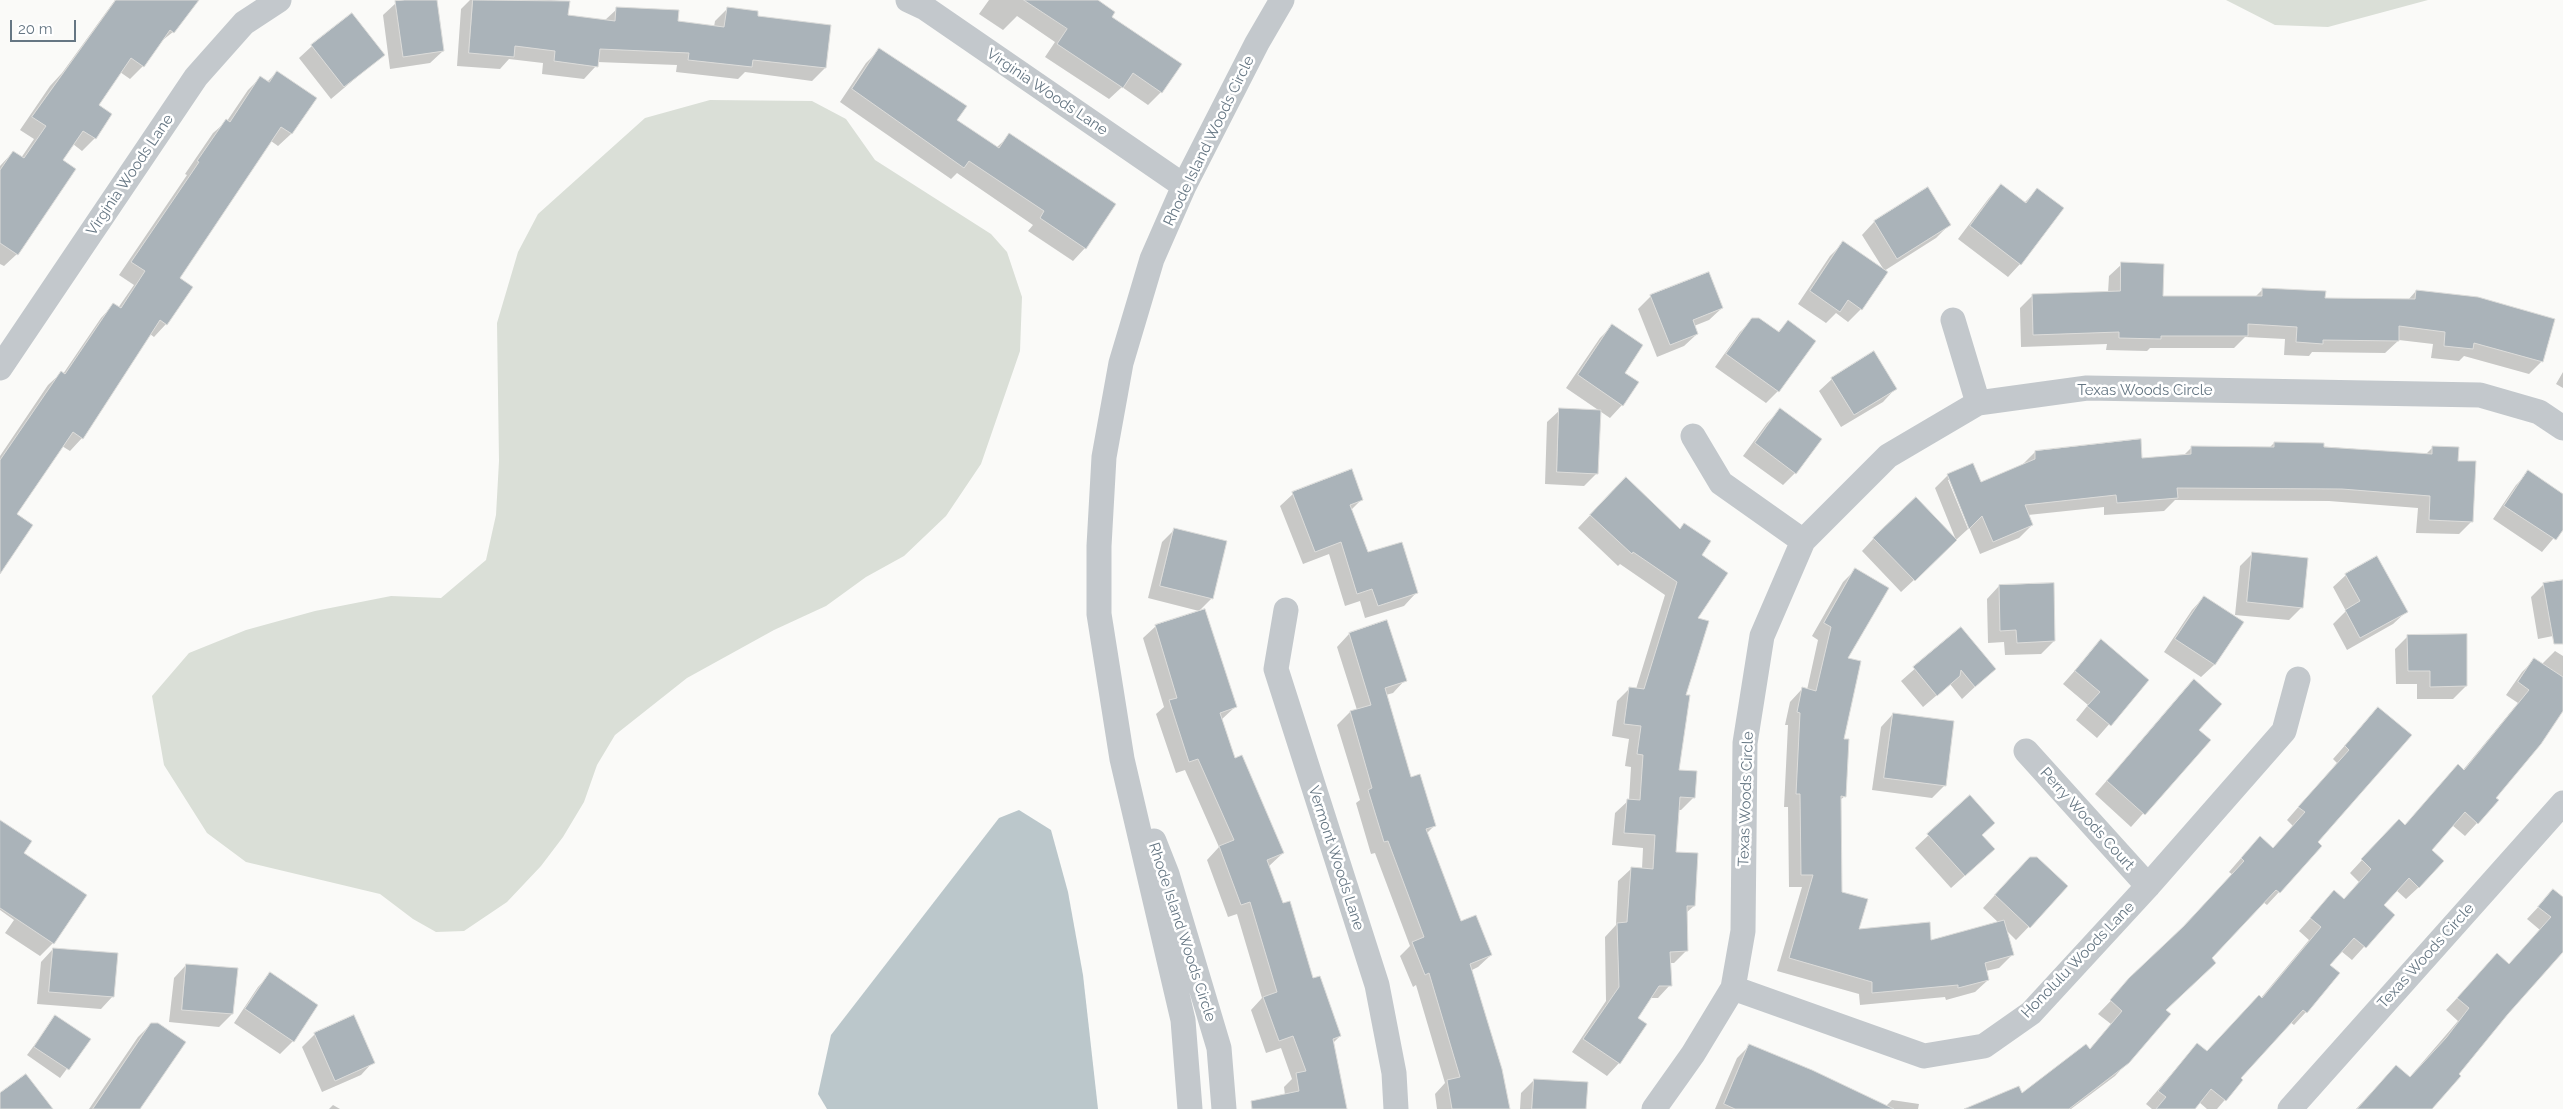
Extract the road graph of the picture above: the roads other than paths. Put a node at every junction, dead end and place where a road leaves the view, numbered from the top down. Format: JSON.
{"nodes":[{"id":1,"x":279,"y":0,"type":"edge"},
{"id":2,"x":908,"y":0,"type":"edge"},
{"id":3,"x":1282,"y":0,"type":"edge"},
{"id":4,"x":1184,"y":186,"type":"junction"},
{"id":5,"x":1953,"y":320,"type":"dead end"},
{"id":6,"x":0,"y":368,"type":"edge"},
{"id":7,"x":1978,"y":403,"type":"junction"},
{"id":8,"x":2563,"y":428,"type":"edge"},
{"id":9,"x":1693,"y":436,"type":"dead end"},
{"id":10,"x":1803,"y":541,"type":"junction"},
{"id":11,"x":1286,"y":610,"type":"dead end"},
{"id":12,"x":2298,"y":679,"type":"dead end"},
{"id":13,"x":2026,"y":751,"type":"dead end"},
{"id":14,"x":1122,"y":760,"type":"junction"},
{"id":15,"x":2563,"y":803,"type":"edge"},
{"id":16,"x":2148,"y":886,"type":"junction"},
{"id":17,"x":1732,"y":988,"type":"junction"},
{"id":18,"x":1190,"y":1109,"type":"edge"},
{"id":19,"x":1224,"y":1109,"type":"edge"},
{"id":20,"x":1396,"y":1109,"type":"edge"},
{"id":21,"x":1654,"y":1109,"type":"edge"},
{"id":22,"x":2290,"y":1109,"type":"edge"}],
"edges":[{"from":1,"to":6,"type":"street","name":"Virginia Woods Lane"},
{"from":2,"to":4,"type":"street","name":"Virginia Woods Lane"},
{"from":3,"to":4,"type":"street","name":"Rhode Island Woods Circle"},
{"from":4,"to":14,"type":"street","name":"Rhode Island Woods Circle"},
{"from":5,"to":7,"type":"street"},
{"from":7,"to":8,"type":"street","name":"Texas Woods Circle"},
{"from":7,"to":10,"type":"street","name":"Texas Woods Circle"},
{"from":9,"to":10,"type":"street"},
{"from":10,"to":17,"type":"street","name":"Texas Woods Circle"},
{"from":11,"to":20,"type":"street","name":"Vermont Woods Lane"},
{"from":12,"to":16,"type":"street","name":"Honolulu Woods Lane"},
{"from":13,"to":16,"type":"street","name":"Perry Woods Court"},
{"from":14,"to":18,"type":"street","name":"Rhode Island Woods Circle"},
{"from":14,"to":19,"type":"street","name":"Rhode Island Woods Circle"},
{"from":15,"to":22,"type":"street","name":"Texas Woods Circle"},
{"from":16,"to":17,"type":"street","name":"Honolulu Woods Lane"},
{"from":17,"to":21,"type":"street","name":"Texas Woods Circle"}]}
